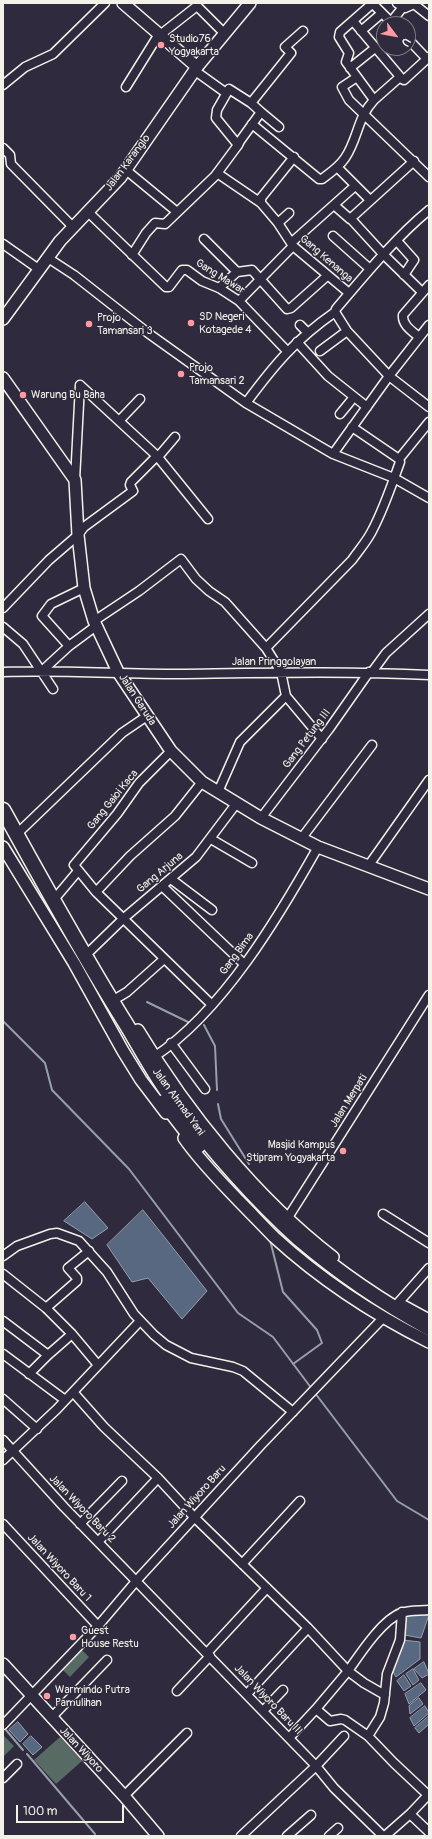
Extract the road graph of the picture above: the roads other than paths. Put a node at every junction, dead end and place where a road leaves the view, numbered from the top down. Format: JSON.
{"nodes":[{"id":1,"x":105,"y":3,"type":"edge"},
{"id":2,"x":123,"y":3,"type":"edge"},
{"id":3,"x":250,"y":3,"type":"edge"},
{"id":4,"x":373,"y":3,"type":"edge"},
{"id":5,"x":400,"y":5,"type":"edge"},
{"id":6,"x":382,"y":13,"type":"junction"},
{"id":7,"x":385,"y":16,"type":"edge"},
{"id":8,"x":395,"y":16,"type":"edge"},
{"id":9,"x":429,"y":16,"type":"edge"},
{"id":10,"x":352,"y":21,"type":"junction"},
{"id":11,"x":303,"y":31,"type":"dead end"},
{"id":12,"x":361,"y":31,"type":"junction"},
{"id":13,"x":224,"y":33,"type":"junction"},
{"id":14,"x":160,"y":35,"type":"junction"},
{"id":15,"x":416,"y":47,"type":"edge"},
{"id":16,"x":375,"y":48,"type":"junction"},
{"id":17,"x":428,"y":58,"type":"edge"},
{"id":18,"x":350,"y":68,"type":"junction"},
{"id":19,"x":196,"y":69,"type":"junction"},
{"id":20,"x":357,"y":77,"type":"junction"},
{"id":21,"x":400,"y":77,"type":"junction"},
{"id":22,"x":4,"y":82,"type":"edge"},
{"id":23,"x":126,"y":87,"type":"dead end"},
{"id":24,"x":226,"y":93,"type":"junction"},
{"id":25,"x":374,"y":100,"type":"junction"},
{"id":26,"x":251,"y":103,"type":"junction"},
{"id":27,"x":261,"y":112,"type":"junction"},
{"id":28,"x":363,"y":115,"type":"junction"},
{"id":29,"x":252,"y":124,"type":"junction"},
{"id":30,"x":279,"y":127,"type":"dead end"},
{"id":31,"x":238,"y":145,"type":"junction"},
{"id":32,"x":7,"y":152,"type":"edge"},
{"id":33,"x":294,"y":157,"type":"junction"},
{"id":34,"x":414,"y":161,"type":"junction"},
{"id":35,"x":3,"y":162,"type":"edge"},
{"id":36,"x":337,"y":167,"type":"junction"},
{"id":37,"x":126,"y":170,"type":"junction"},
{"id":38,"x":217,"y":173,"type":"junction"},
{"id":39,"x":429,"y":177,"type":"edge"},
{"id":40,"x":355,"y":186,"type":"junction"},
{"id":41,"x":370,"y":200,"type":"junction"},
{"id":42,"x":261,"y":203,"type":"junction"},
{"id":43,"x":334,"y":204,"type":"junction"},
{"id":44,"x":429,"y":210,"type":"edge"},
{"id":45,"x":88,"y":212,"type":"junction"},
{"id":46,"x":177,"y":212,"type":"junction"},
{"id":47,"x":289,"y":213,"type":"dead end"},
{"id":48,"x":351,"y":219,"type":"junction"},
{"id":49,"x":278,"y":223,"type":"junction"},
{"id":50,"x":73,"y":227,"type":"junction"},
{"id":51,"x":333,"y":236,"type":"dead end"},
{"id":52,"x":204,"y":239,"type":"dead end"},
{"id":53,"x":397,"y":241,"type":"junction"},
{"id":54,"x":3,"y":244,"type":"edge"},
{"id":55,"x":292,"y":244,"type":"junction"},
{"id":56,"x":384,"y":255,"type":"junction"},
{"id":57,"x":132,"y":256,"type":"junction"},
{"id":58,"x":48,"y":258,"type":"junction"},
{"id":59,"x":370,"y":269,"type":"junction"},
{"id":60,"x":40,"y":270,"type":"junction"},
{"id":61,"x":237,"y":272,"type":"junction"},
{"id":62,"x":404,"y":275,"type":"junction"},
{"id":63,"x":327,"y":276,"type":"junction"},
{"id":64,"x":260,"y":279,"type":"junction"},
{"id":65,"x":429,"y":285,"type":"edge"},
{"id":66,"x":219,"y":288,"type":"junction"},
{"id":67,"x":422,"y":292,"type":"junction"},
{"id":68,"x":349,"y":294,"type":"junction"},
{"id":69,"x":239,"y":301,"type":"junction"},
{"id":70,"x":336,"y":312,"type":"junction"},
{"id":71,"x":3,"y":319,"type":"edge"},
{"id":72,"x":300,"y":325,"type":"dead end"},
{"id":73,"x":429,"y":325,"type":"edge"},
{"id":74,"x":347,"y":330,"type":"junction"},
{"id":75,"x":307,"y":332,"type":"junction"},
{"id":76,"x":419,"y":337,"type":"junction"},
{"id":77,"x":297,"y":342,"type":"junction"},
{"id":78,"x":287,"y":350,"type":"junction"},
{"id":79,"x":320,"y":351,"type":"dead end"},
{"id":80,"x":389,"y":376,"type":"junction"},
{"id":81,"x":3,"y":378,"type":"edge"},
{"id":82,"x":354,"y":397,"type":"junction"},
{"id":83,"x":140,"y":399,"type":"dead end"},
{"id":84,"x":246,"y":403,"type":"junction"},
{"id":85,"x":367,"y":407,"type":"junction"},
{"id":86,"x":429,"y":407,"type":"edge"},
{"id":87,"x":340,"y":414,"type":"dead end"},
{"id":88,"x":119,"y":421,"type":"junction"},
{"id":89,"x":429,"y":422,"type":"edge"},
{"id":90,"x":352,"y":427,"type":"junction"},
{"id":91,"x":175,"y":436,"type":"dead end"},
{"id":92,"x":334,"y":454,"type":"junction"},
{"id":93,"x":157,"y":456,"type":"junction"},
{"id":94,"x":399,"y":460,"type":"junction"},
{"id":95,"x":394,"y":478,"type":"junction"},
{"id":96,"x":74,"y":480,"type":"junction"},
{"id":97,"x":429,"y":498,"type":"edge"},
{"id":98,"x":208,"y":519,"type":"dead end"},
{"id":99,"x":78,"y":535,"type":"junction"},
{"id":100,"x":84,"y":588,"type":"junction"},
{"id":101,"x":3,"y":608,"type":"edge"},
{"id":102,"x":429,"y":614,"type":"edge"},
{"id":103,"x":95,"y":623,"type":"junction"},
{"id":104,"x":3,"y":627,"type":"edge"},
{"id":105,"x":69,"y":646,"type":"junction"},
{"id":106,"x":266,"y":648,"type":"junction"},
{"id":107,"x":42,"y":670,"type":"junction"},
{"id":108,"x":3,"y":672,"type":"edge"},
{"id":109,"x":118,"y":672,"type":"junction"},
{"id":110,"x":281,"y":672,"type":"junction"},
{"id":111,"x":370,"y":672,"type":"junction"},
{"id":112,"x":429,"y":675,"type":"edge"},
{"id":113,"x":53,"y":689,"type":"dead end"},
{"id":114,"x":286,"y":696,"type":"junction"},
{"id":115,"x":147,"y":716,"type":"junction"},
{"id":116,"x":322,"y":739,"type":"junction"},
{"id":117,"x":372,"y":745,"type":"dead end"},
{"id":118,"x":171,"y":751,"type":"junction"},
{"id":119,"x":429,"y":780,"type":"edge"},
{"id":120,"x":202,"y":782,"type":"junction"},
{"id":121,"x":218,"y":792,"type":"junction"},
{"id":122,"x":3,"y":800,"type":"edge"},
{"id":123,"x":236,"y":804,"type":"junction"},
{"id":124,"x":3,"y":810,"type":"edge"},
{"id":125,"x":261,"y":818,"type":"junction"},
{"id":126,"x":3,"y":829,"type":"edge"},
{"id":127,"x":20,"y":831,"type":"junction"},
{"id":128,"x":211,"y":839,"type":"junction"},
{"id":129,"x":301,"y":839,"type":"junction"},
{"id":130,"x":3,"y":847,"type":"edge"},
{"id":131,"x":318,"y":847,"type":"junction"},
{"id":132,"x":252,"y":863,"type":"dead end"},
{"id":133,"x":369,"y":865,"type":"junction"},
{"id":134,"x":76,"y":868,"type":"junction"},
{"id":135,"x":171,"y":879,"type":"junction"},
{"id":136,"x":46,"y":881,"type":"junction"},
{"id":137,"x":162,"y":886,"type":"junction"},
{"id":138,"x":429,"y":889,"type":"edge"},
{"id":139,"x":96,"y":892,"type":"junction"},
{"id":140,"x":57,"y":896,"type":"junction"},
{"id":141,"x":212,"y":910,"type":"dead end"},
{"id":142,"x":124,"y":918,"type":"junction"},
{"id":143,"x":90,"y":951,"type":"junction"},
{"id":144,"x":164,"y":959,"type":"junction"},
{"id":145,"x":244,"y":964,"type":"junction"},
{"id":146,"x":429,"y":995,"type":"edge"},
{"id":147,"x":117,"y":998,"type":"junction"},
{"id":148,"x":211,"y":1004,"type":"junction"},
{"id":149,"x":171,"y":1043,"type":"junction"},
{"id":150,"x":154,"y":1057,"type":"junction"},
{"id":151,"x":205,"y":1089,"type":"dead end"},
{"id":152,"x":383,"y":1214,"type":"dead end"},
{"id":153,"x":288,"y":1219,"type":"junction"},
{"id":154,"x":429,"y":1243,"type":"edge"},
{"id":155,"x":89,"y":1251,"type":"junction"},
{"id":156,"x":3,"y":1256,"type":"edge"},
{"id":157,"x":429,"y":1268,"type":"edge"},
{"id":158,"x":5,"y":1279,"type":"edge"},
{"id":159,"x":398,"y":1303,"type":"junction"},
{"id":160,"x":46,"y":1308,"type":"junction"},
{"id":161,"x":383,"y":1318,"type":"junction"},
{"id":162,"x":429,"y":1320,"type":"edge"},
{"id":163,"x":3,"y":1321,"type":"edge"},
{"id":164,"x":140,"y":1321,"type":"junction"},
{"id":165,"x":429,"y":1328,"type":"edge"},
{"id":166,"x":72,"y":1334,"type":"junction"},
{"id":167,"x":429,"y":1335,"type":"edge"},
{"id":168,"x":429,"y":1342,"type":"edge"},
{"id":169,"x":3,"y":1354,"type":"edge"},
{"id":170,"x":48,"y":1355,"type":"junction"},
{"id":171,"x":98,"y":1365,"type":"junction"},
{"id":172,"x":29,"y":1374,"type":"junction"},
{"id":173,"x":73,"y":1392,"type":"junction"},
{"id":174,"x":3,"y":1399,"type":"edge"},
{"id":175,"x":65,"y":1400,"type":"junction"},
{"id":176,"x":293,"y":1412,"type":"junction"},
{"id":177,"x":37,"y":1429,"type":"junction"},
{"id":178,"x":3,"y":1440,"type":"edge"},
{"id":179,"x":12,"y":1452,"type":"junction"},
{"id":180,"x":3,"y":1460,"type":"edge"},
{"id":181,"x":158,"y":1478,"type":"junction"},
{"id":182,"x":122,"y":1481,"type":"dead end"},
{"id":183,"x":300,"y":1501,"type":"dead end"},
{"id":184,"x":194,"y":1517,"type":"junction"},
{"id":185,"x":3,"y":1524,"type":"edge"},
{"id":186,"x":80,"y":1524,"type":"junction"},
{"id":187,"x":98,"y":1542,"type":"junction"},
{"id":188,"x":242,"y":1564,"type":"junction"},
{"id":189,"x":137,"y":1580,"type":"junction"},
{"id":190,"x":266,"y":1588,"type":"junction"},
{"id":191,"x":429,"y":1610,"type":"edge"},
{"id":192,"x":402,"y":1612,"type":"junction"},
{"id":193,"x":98,"y":1626,"type":"junction"},
{"id":194,"x":308,"y":1628,"type":"junction"},
{"id":195,"x":209,"y":1654,"type":"junction"},
{"id":196,"x":106,"y":1660,"type":"dead end"},
{"id":197,"x":3,"y":1664,"type":"edge"},
{"id":198,"x":348,"y":1670,"type":"junction"},
{"id":199,"x":283,"y":1690,"type":"dead end"},
{"id":200,"x":177,"y":1691,"type":"dead end"},
{"id":201,"x":247,"y":1694,"type":"junction"},
{"id":202,"x":385,"y":1695,"type":"junction"},
{"id":203,"x":32,"y":1696,"type":"junction"},
{"id":204,"x":316,"y":1709,"type":"junction"},
{"id":205,"x":263,"y":1711,"type":"junction"},
{"id":206,"x":51,"y":1718,"type":"junction"},
{"id":207,"x":3,"y":1725,"type":"edge"},
{"id":208,"x":187,"y":1733,"type":"dead end"},
{"id":209,"x":344,"y":1736,"type":"dead end"},
{"id":210,"x":368,"y":1736,"type":"junction"},
{"id":211,"x":289,"y":1738,"type":"junction"},
{"id":212,"x":17,"y":1764,"type":"dead end"},
{"id":213,"x":316,"y":1766,"type":"junction"},
{"id":214,"x":3,"y":1778,"type":"edge"},
{"id":215,"x":429,"y":1795,"type":"edge"},
{"id":216,"x":124,"y":1796,"type":"junction"},
{"id":217,"x":410,"y":1814,"type":"junction"},
{"id":218,"x":311,"y":1815,"type":"dead end"},
{"id":219,"x":338,"y":1828,"type":"dead end"},
{"id":220,"x":429,"y":1832,"type":"edge"},
{"id":221,"x":247,"y":1834,"type":"edge"},
{"id":222,"x":158,"y":1836,"type":"edge"},
{"id":223,"x":287,"y":1836,"type":"edge"},
{"id":224,"x":329,"y":1836,"type":"edge"},
{"id":225,"x":384,"y":1836,"type":"edge"}],
"edges":[{"from":1,"to":22,"type":"street"},
{"from":2,"to":14,"type":"street"},
{"from":3,"to":13,"type":"street","name":"Jalan Karanglo"},
{"from":4,"to":6,"type":"street"},
{"from":4,"to":10,"type":"street"},
{"from":5,"to":8,"type":"street"},
{"from":5,"to":9,"type":"street"},
{"from":6,"to":7,"type":"street"},
{"from":6,"to":12,"type":"street"},
{"from":10,"to":12,"type":"street"},
{"from":10,"to":18,"type":"street"},
{"from":11,"to":26,"type":"street"},
{"from":12,"to":16,"type":"street"},
{"from":13,"to":14,"type":"street"},
{"from":13,"to":19,"type":"street","name":"Jalan Karanglo"},
{"from":14,"to":19,"type":"street"},
{"from":14,"to":23,"type":"street"},
{"from":15,"to":17,"type":"street"},
{"from":16,"to":18,"type":"street"},
{"from":16,"to":21,"type":"street"},
{"from":17,"to":21,"type":"street"},
{"from":18,"to":20,"type":"street"},
{"from":19,"to":24,"type":"street"},
{"from":19,"to":37,"type":"street","name":"Jalan Karanglo"},
{"from":20,"to":25,"type":"street"},
{"from":20,"to":28,"type":"street"},
{"from":21,"to":25,"type":"street"},
{"from":24,"to":26,"type":"street"},
{"from":24,"to":31,"type":"street"},
{"from":25,"to":28,"type":"street"},
{"from":26,"to":27,"type":"street"},
{"from":27,"to":29,"type":"street"},
{"from":27,"to":30,"type":"street"},
{"from":28,"to":34,"type":"street"},
{"from":28,"to":36,"type":"street"},
{"from":29,"to":31,"type":"street"},
{"from":29,"to":33,"type":"street"},
{"from":31,"to":38,"type":"street"},
{"from":32,"to":35,"type":"street"},
{"from":32,"to":50,"type":"street"},
{"from":33,"to":36,"type":"street"},
{"from":33,"to":42,"type":"street"},
{"from":34,"to":39,"type":"street"},
{"from":34,"to":41,"type":"street"},
{"from":36,"to":40,"type":"street"},
{"from":37,"to":45,"type":"street","name":"Jalan Karanglo"},
{"from":37,"to":46,"type":"street"},
{"from":38,"to":42,"type":"street","name":"Gang Kenanga"},
{"from":38,"to":46,"type":"street"},
{"from":40,"to":41,"type":"street"},
{"from":40,"to":43,"type":"street"},
{"from":41,"to":48,"type":"street"},
{"from":42,"to":49,"type":"street","name":"Gang Kenanga"},
{"from":43,"to":48,"type":"street"},
{"from":43,"to":55,"type":"street"},
{"from":44,"to":53,"type":"street"},
{"from":45,"to":50,"type":"street","name":"Jalan Karanglo"},
{"from":45,"to":57,"type":"street","name":"Gang Mawar"},
{"from":46,"to":57,"type":"street"},
{"from":47,"to":49,"type":"street"},
{"from":48,"to":56,"type":"street"},
{"from":49,"to":55,"type":"street","name":"Gang Kenanga"},
{"from":50,"to":58,"type":"street","name":"Jalan Karanglo"},
{"from":51,"to":59,"type":"street"},
{"from":52,"to":61,"type":"street"},
{"from":53,"to":56,"type":"street"},
{"from":53,"to":62,"type":"street"},
{"from":54,"to":60,"type":"street"},
{"from":55,"to":63,"type":"street","name":"Gang Kenanga"},
{"from":55,"to":64,"type":"street"},
{"from":56,"to":59,"type":"street"},
{"from":56,"to":62,"type":"street"},
{"from":57,"to":66,"type":"street","name":"Gang Mawar"},
{"from":58,"to":60,"type":"street","name":"Jalan Karanglo"},
{"from":58,"to":84,"type":"street"},
{"from":59,"to":68,"type":"street"},
{"from":60,"to":71,"type":"street","name":"Jalan Karanglo"},
{"from":61,"to":64,"type":"street"},
{"from":61,"to":66,"type":"street"},
{"from":62,"to":67,"type":"street"},
{"from":63,"to":64,"type":"street"},
{"from":63,"to":68,"type":"street","name":"Gang Kenanga"},
{"from":64,"to":69,"type":"street"},
{"from":65,"to":67,"type":"street"},
{"from":66,"to":69,"type":"street","name":"Gang Mawar"},
{"from":67,"to":76,"type":"street"},
{"from":68,"to":70,"type":"street"},
{"from":69,"to":78,"type":"street","name":"Gang Mawar"},
{"from":70,"to":74,"type":"street"},
{"from":70,"to":75,"type":"street"},
{"from":72,"to":75,"type":"street"},
{"from":73,"to":76,"type":"street"},
{"from":74,"to":79,"type":"street"},
{"from":74,"to":80,"type":"street"},
{"from":75,"to":77,"type":"street"},
{"from":76,"to":80,"type":"street"},
{"from":77,"to":78,"type":"street"},
{"from":77,"to":82,"type":"street"},
{"from":78,"to":84,"type":"street"},
{"from":80,"to":85,"type":"street"},
{"from":80,"to":86,"type":"street"},
{"from":81,"to":96,"type":"street"},
{"from":82,"to":85,"type":"street"},
{"from":82,"to":87,"type":"street"},
{"from":83,"to":88,"type":"street"},
{"from":84,"to":92,"type":"street"},
{"from":85,"to":90,"type":"street"},
{"from":88,"to":93,"type":"street"},
{"from":88,"to":96,"type":"street"},
{"from":89,"to":94,"type":"street"},
{"from":90,"to":92,"type":"street"},
{"from":90,"to":94,"type":"street"},
{"from":91,"to":93,"type":"street"},
{"from":92,"to":95,"type":"street"},
{"from":93,"to":98,"type":"street"},
{"from":93,"to":99,"type":"street"},
{"from":94,"to":95,"type":"street"},
{"from":95,"to":97,"type":"street"},
{"from":95,"to":106,"type":"street"},
{"from":96,"to":99,"type":"street","name":"Jalan Garuda"},
{"from":99,"to":100,"type":"street","name":"Jalan Garuda"},
{"from":99,"to":101,"type":"street"},
{"from":100,"to":103,"type":"street","name":"Jalan Garuda"},
{"from":100,"to":105,"type":"street"},
{"from":102,"to":111,"type":"street","name":"Gang Petung III"},
{"from":103,"to":105,"type":"street"},
{"from":103,"to":106,"type":"street"},
{"from":103,"to":109,"type":"street","name":"Jalan Garuda"},
{"from":104,"to":107,"type":"street"},
{"from":105,"to":107,"type":"street"},
{"from":106,"to":110,"type":"street"},
{"from":107,"to":108,"type":"street","name":"Jalan Pringgolayan"},
{"from":107,"to":109,"type":"street","name":"Jalan Pringgolayan"},
{"from":107,"to":113,"type":"street"},
{"from":109,"to":110,"type":"street","name":"Jalan Pringgolayan"},
{"from":109,"to":115,"type":"street","name":"Jalan Garuda"},
{"from":110,"to":111,"type":"street","name":"Jalan Pringgolayan"},
{"from":110,"to":114,"type":"street"},
{"from":111,"to":112,"type":"street","name":"Jalan Pringgolayan"},
{"from":111,"to":116,"type":"street","name":"Gang Petung III"},
{"from":114,"to":116,"type":"street"},
{"from":114,"to":121,"type":"street"},
{"from":115,"to":118,"type":"street","name":"Jalan Garuda"},
{"from":115,"to":127,"type":"street"},
{"from":116,"to":125,"type":"street","name":"Gang Petung III"},
{"from":117,"to":129,"type":"street"},
{"from":118,"to":120,"type":"street","name":"Jalan Garuda"},
{"from":118,"to":134,"type":"street","name":"Gang Gaioi Kaca"},
{"from":119,"to":133,"type":"street"},
{"from":120,"to":121,"type":"street","name":"Jalan Garuda"},
{"from":120,"to":139,"type":"street"},
{"from":121,"to":123,"type":"street","name":"Jalan Garuda"},
{"from":122,"to":127,"type":"street"},
{"from":123,"to":125,"type":"street","name":"Jalan Garuda"},
{"from":123,"to":128,"type":"street","name":"Gang Arjuna"},
{"from":124,"to":136,"type":"highway","name":"Jalan Ahmad Yani"},
{"from":125,"to":129,"type":"street","name":"Jalan Garuda"},
{"from":126,"to":167,"type":"highway","name":"Jalan Ahmad Yani"},
{"from":127,"to":136,"type":"street"},
{"from":128,"to":132,"type":"street"},
{"from":128,"to":135,"type":"street","name":"Gang Arjuna"},
{"from":129,"to":131,"type":"street","name":"Jalan Garuda"},
{"from":130,"to":161,"type":"street"},
{"from":131,"to":133,"type":"street","name":"Jalan Garuda"},
{"from":131,"to":145,"type":"street","name":"Gang Bima"},
{"from":133,"to":138,"type":"street","name":"Jalan Garuda"},
{"from":134,"to":139,"type":"street"},
{"from":134,"to":140,"type":"street","name":"Gang Gaioi Kaca"},
{"from":135,"to":137,"type":"street","name":"Gang Arjuna"},
{"from":135,"to":141,"type":"street"},
{"from":136,"to":140,"type":"street"},
{"from":136,"to":165,"type":"highway","name":"Jalan Ahmad Yani"},
{"from":137,"to":142,"type":"street","name":"Gang Arjuna"},
{"from":137,"to":145,"type":"street"},
{"from":139,"to":142,"type":"street"},
{"from":140,"to":143,"type":"street"},
{"from":142,"to":143,"type":"street","name":"Gang Arjuna"},
{"from":142,"to":144,"type":"street"},
{"from":143,"to":147,"type":"street"},
{"from":144,"to":147,"type":"street"},
{"from":144,"to":148,"type":"street"},
{"from":145,"to":148,"type":"street","name":"Gang Bima"},
{"from":146,"to":153,"type":"street","name":"Jalan Merpati"},
{"from":147,"to":150,"type":"street"},
{"from":148,"to":149,"type":"street","name":"Gang Bima"},
{"from":149,"to":150,"type":"street","name":"Gang Bima"},
{"from":149,"to":151,"type":"street"},
{"from":150,"to":153,"type":"street"},
{"from":152,"to":154,"type":"street"},
{"from":153,"to":159,"type":"street"},
{"from":155,"to":156,"type":"street"},
{"from":155,"to":160,"type":"street"},
{"from":155,"to":164,"type":"street"},
{"from":157,"to":159,"type":"street"},
{"from":158,"to":160,"type":"street"},
{"from":159,"to":162,"type":"street"},
{"from":160,"to":166,"type":"street"},
{"from":161,"to":168,"type":"street"},
{"from":161,"to":176,"type":"street","name":"Jalan Wiyoro Baru"},
{"from":163,"to":170,"type":"street"},
{"from":164,"to":171,"type":"street"},
{"from":164,"to":176,"type":"street"},
{"from":166,"to":170,"type":"street"},
{"from":166,"to":171,"type":"street"},
{"from":169,"to":172,"type":"street"},
{"from":170,"to":172,"type":"street"},
{"from":171,"to":173,"type":"street"},
{"from":172,"to":175,"type":"street"},
{"from":173,"to":175,"type":"street"},
{"from":173,"to":181,"type":"street"},
{"from":174,"to":177,"type":"street"},
{"from":175,"to":177,"type":"street"},
{"from":176,"to":184,"type":"street","name":"Jalan Wiyoro Baru"},
{"from":177,"to":179,"type":"street"},
{"from":178,"to":179,"type":"street","name":"Jalan Wiyoro Baru 2"},
{"from":179,"to":180,"type":"street"},
{"from":179,"to":186,"type":"street","name":"Jalan Wiyoro Baru 2"},
{"from":181,"to":184,"type":"street"},
{"from":181,"to":187,"type":"street"},
{"from":182,"to":186,"type":"street"},
{"from":183,"to":188,"type":"street"},
{"from":184,"to":188,"type":"street"},
{"from":184,"to":189,"type":"street","name":"Jalan Wiyoro Baru"},
{"from":185,"to":193,"type":"street","name":"Jalan Wiyoro Baru 1"},
{"from":186,"to":187,"type":"street","name":"Jalan Wiyoro Baru 2"},
{"from":187,"to":189,"type":"street","name":"Jalan Wiyoro Baru 2"},
{"from":188,"to":190,"type":"street"},
{"from":189,"to":193,"type":"street","name":"Jalan Wiyoro Baru"},
{"from":189,"to":195,"type":"street","name":"Jalan Wiyoro Baru III"},
{"from":190,"to":194,"type":"street"},
{"from":190,"to":195,"type":"street"},
{"from":191,"to":192,"type":"street"},
{"from":192,"to":198,"type":"street"},
{"from":192,"to":202,"type":"street"},
{"from":193,"to":203,"type":"street","name":"Jalan Wiyoro Baru"},
{"from":194,"to":198,"type":"street"},
{"from":194,"to":201,"type":"street"},
{"from":195,"to":200,"type":"street"},
{"from":195,"to":201,"type":"street","name":"Jalan Wiyoro Baru III"},
{"from":196,"to":206,"type":"street"},
{"from":197,"to":203,"type":"street","name":"Jalan Wiyoro"},
{"from":198,"to":202,"type":"street"},
{"from":198,"to":204,"type":"street"},
{"from":199,"to":205,"type":"street"},
{"from":201,"to":205,"type":"street","name":"Jalan Wiyoro Baru III"},
{"from":202,"to":210,"type":"street"},
{"from":203,"to":206,"type":"street","name":"Jalan Wiyoro"},
{"from":203,"to":207,"type":"street","name":"Jalan Wiyoro Baru"},
{"from":204,"to":210,"type":"street"},
{"from":204,"to":211,"type":"street"},
{"from":205,"to":211,"type":"street","name":"Jalan Wiyoro Baru III"},
{"from":206,"to":216,"type":"street","name":"Jalan Wiyoro"},
{"from":208,"to":216,"type":"street"},
{"from":209,"to":213,"type":"street"},
{"from":210,"to":215,"type":"street"},
{"from":211,"to":213,"type":"street","name":"Jalan Wiyoro Baru III"},
{"from":212,"to":214,"type":"street"},
{"from":213,"to":221,"type":"street"},
{"from":213,"to":225,"type":"street","name":"Jalan Wiyoro Baru III"},
{"from":215,"to":217,"type":"street"},
{"from":216,"to":222,"type":"street","name":"Jalan Wiyoro"},
{"from":217,"to":220,"type":"street"},
{"from":217,"to":225,"type":"street"},
{"from":218,"to":223,"type":"street"},
{"from":219,"to":224,"type":"street"}]}
